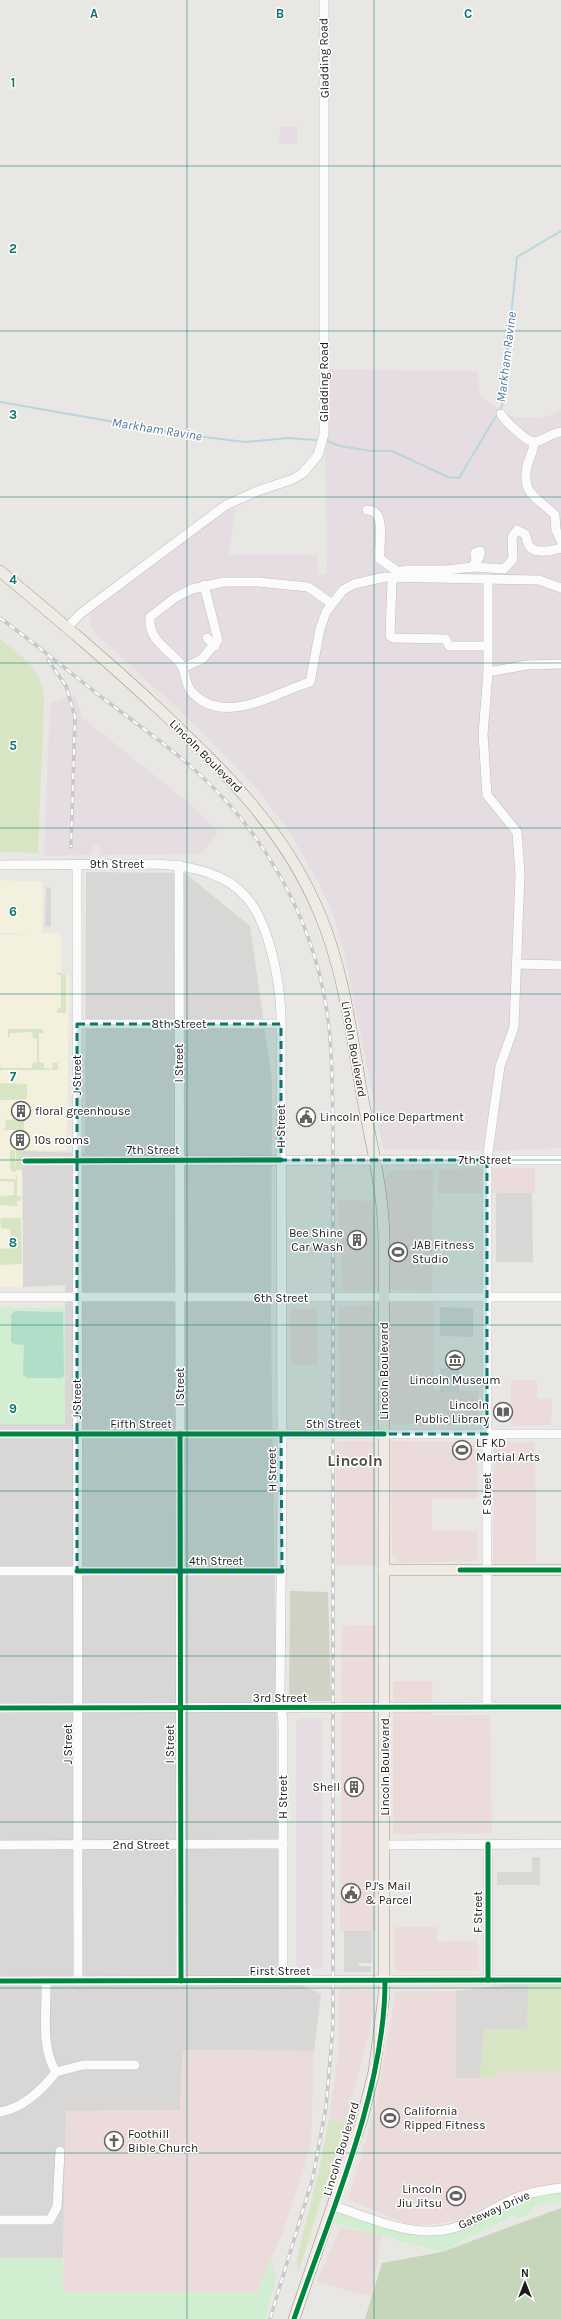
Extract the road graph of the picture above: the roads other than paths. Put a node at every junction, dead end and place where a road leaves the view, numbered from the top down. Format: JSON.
{"nodes":[{"id":1,"x":324,"y":0,"type":"edge"},
{"id":2,"x":501,"y":414,"type":"dead end"},
{"id":3,"x":561,"y":432,"type":"edge"},
{"id":4,"x":534,"y":442,"type":"junction"},
{"id":5,"x":367,"y":510,"type":"dead end"},
{"id":6,"x":558,"y":514,"type":"edge"},
{"id":7,"x":561,"y":541,"type":"edge"},
{"id":8,"x":561,"y":548,"type":"edge"},
{"id":9,"x":0,"y":570,"type":"edge"},
{"id":10,"x":398,"y":575,"type":"junction"},
{"id":11,"x":488,"y":579,"type":"junction"},
{"id":12,"x":204,"y":585,"type":"junction"},
{"id":13,"x":561,"y":588,"type":"edge"},
{"id":14,"x":331,"y":603,"type":"junction"},
{"id":15,"x":68,"y":627,"type":"junction"},
{"id":16,"x":207,"y":638,"type":"dead end"},
{"id":17,"x":214,"y":646,"type":"junction"},
{"id":18,"x":488,"y":646,"type":"junction"},
{"id":19,"x":561,"y":664,"type":"edge"},
{"id":20,"x":182,"y":668,"type":"junction"},
{"id":21,"x":488,"y":672,"type":"junction"},
{"id":22,"x":76,"y":864,"type":"junction"},
{"id":23,"x":0,"y":865,"type":"edge"},
{"id":24,"x":179,"y":865,"type":"junction"},
{"id":25,"x":231,"y":884,"type":"joint"},
{"id":26,"x":516,"y":964,"type":"junction"},
{"id":27,"x":561,"y":965,"type":"edge"},
{"id":28,"x":77,"y":1024,"type":"junction"},
{"id":29,"x":179,"y":1024,"type":"junction"},
{"id":30,"x":281,"y":1024,"type":"junction"},
{"id":31,"x":179,"y":1160,"type":"junction"},
{"id":32,"x":281,"y":1160,"type":"junction"},
{"id":33,"x":374,"y":1160,"type":"junction"},
{"id":34,"x":487,"y":1160,"type":"junction"},
{"id":35,"x":561,"y":1160,"type":"edge"},
{"id":36,"x":25,"y":1161,"type":"dead end"},
{"id":37,"x":77,"y":1161,"type":"junction"},
{"id":38,"x":0,"y":1297,"type":"edge"},
{"id":39,"x":77,"y":1297,"type":"junction"},
{"id":40,"x":384,"y":1297,"type":"junction"},
{"id":41,"x":487,"y":1297,"type":"junction"},
{"id":42,"x":561,"y":1297,"type":"edge"},
{"id":43,"x":179,"y":1298,"type":"junction"},
{"id":44,"x":282,"y":1298,"type":"junction"},
{"id":45,"x":0,"y":1434,"type":"edge"},
{"id":46,"x":77,"y":1434,"type":"junction"},
{"id":47,"x":180,"y":1434,"type":"junction"},
{"id":48,"x":281,"y":1434,"type":"junction"},
{"id":49,"x":384,"y":1434,"type":"junction"},
{"id":50,"x":487,"y":1434,"type":"junction"},
{"id":51,"x":561,"y":1434,"type":"edge"},
{"id":52,"x":384,"y":1570,"type":"junction"},
{"id":53,"x":487,"y":1570,"type":"junction"},
{"id":54,"x":561,"y":1570,"type":"edge"},
{"id":55,"x":0,"y":1571,"type":"edge"},
{"id":56,"x":77,"y":1571,"type":"junction"},
{"id":57,"x":180,"y":1571,"type":"junction"},
{"id":58,"x":282,"y":1571,"type":"junction"},
{"id":59,"x":0,"y":1708,"type":"edge"},
{"id":60,"x":78,"y":1708,"type":"junction"},
{"id":61,"x":180,"y":1708,"type":"junction"},
{"id":62,"x":281,"y":1708,"type":"junction"},
{"id":63,"x":385,"y":1708,"type":"junction"},
{"id":64,"x":487,"y":1708,"type":"junction"},
{"id":65,"x":561,"y":1708,"type":"edge"},
{"id":66,"x":180,"y":1844,"type":"junction"},
{"id":67,"x":283,"y":1844,"type":"junction"},
{"id":68,"x":488,"y":1844,"type":"junction"},
{"id":69,"x":561,"y":1844,"type":"edge"},
{"id":70,"x":0,"y":1845,"type":"edge"},
{"id":71,"x":78,"y":1845,"type":"junction"},
{"id":72,"x":385,"y":1845,"type":"junction"},
{"id":73,"x":488,"y":1980,"type":"junction"},
{"id":74,"x":561,"y":1980,"type":"edge"},
{"id":75,"x":0,"y":1981,"type":"edge"},
{"id":76,"x":46,"y":1981,"type":"junction"},
{"id":77,"x":78,"y":1981,"type":"junction"},
{"id":78,"x":181,"y":1981,"type":"junction"},
{"id":79,"x":283,"y":1981,"type":"junction"},
{"id":80,"x":385,"y":1981,"type":"junction"},
{"id":81,"x":135,"y":2065,"type":"dead end"},
{"id":82,"x":56,"y":2072,"type":"junction"},
{"id":83,"x":0,"y":2112,"type":"edge"},
{"id":84,"x":60,"y":2151,"type":"dead end"},
{"id":85,"x":561,"y":2188,"type":"edge"},
{"id":86,"x":334,"y":2206,"type":"junction"},
{"id":87,"x":0,"y":2220,"type":"edge"},
{"id":88,"x":294,"y":2319,"type":"edge"}],
"edges":[{"from":1,"to":15,"type":"street","name":"Gladding Road"},
{"from":2,"to":4,"type":"street"},
{"from":3,"to":4,"type":"street"},
{"from":4,"to":6,"type":"street"},
{"from":5,"to":10,"type":"street"},
{"from":6,"to":7,"type":"street"},
{"from":8,"to":10,"type":"street"},
{"from":9,"to":15,"type":"main road","name":"Lincoln Boulevard"},
{"from":10,"to":11,"type":"street"},
{"from":10,"to":14,"type":"street"},
{"from":10,"to":18,"type":"street"},
{"from":11,"to":13,"type":"street"},
{"from":11,"to":18,"type":"street","name":"F Street"},
{"from":12,"to":14,"type":"street"},
{"from":12,"to":17,"type":"street"},
{"from":12,"to":20,"type":"street"},
{"from":14,"to":20,"type":"street"},
{"from":15,"to":33,"type":"main road","name":"Lincoln Boulevard"},
{"from":16,"to":17,"type":"street"},
{"from":17,"to":20,"type":"street"},
{"from":18,"to":21,"type":"street","name":"F Street"},
{"from":19,"to":21,"type":"street"},
{"from":21,"to":26,"type":"street","name":"F Street"},
{"from":22,"to":23,"type":"street","name":"9th Street"},
{"from":22,"to":24,"type":"street","name":"9th Street"},
{"from":22,"to":28,"type":"street","name":"J Street"},
{"from":24,"to":25,"type":"street","name":"9th Street"},
{"from":24,"to":29,"type":"street","name":"I Street"},
{"from":25,"to":30,"type":"street","name":"H Street"},
{"from":26,"to":27,"type":"street"},
{"from":26,"to":34,"type":"street","name":"F Street"},
{"from":28,"to":29,"type":"street","name":"8th Street"},
{"from":28,"to":37,"type":"street","name":"J Street"},
{"from":29,"to":30,"type":"street","name":"8th Street"},
{"from":29,"to":31,"type":"street","name":"I Street"},
{"from":30,"to":32,"type":"street","name":"H Street"},
{"from":31,"to":32,"type":"street","name":"7th Street"},
{"from":31,"to":37,"type":"street","name":"7th Street"},
{"from":31,"to":43,"type":"street","name":"I Street"},
{"from":32,"to":33,"type":"street","name":"7th Street"},
{"from":32,"to":44,"type":"street","name":"H Street"},
{"from":33,"to":34,"type":"street","name":"7th Street"},
{"from":33,"to":40,"type":"main road","name":"Lincoln Boulevard"},
{"from":34,"to":35,"type":"street","name":"7th Street"},
{"from":34,"to":41,"type":"street","name":"F Street"},
{"from":36,"to":37,"type":"street","name":"7th Street"},
{"from":37,"to":39,"type":"street","name":"J Street"},
{"from":38,"to":39,"type":"street","name":"6th Street"},
{"from":39,"to":43,"type":"street","name":"6th Street"},
{"from":39,"to":46,"type":"street","name":"J Street"},
{"from":40,"to":41,"type":"street","name":"6th Street"},
{"from":40,"to":44,"type":"street","name":"6th Street"},
{"from":40,"to":49,"type":"main road","name":"Lincoln Boulevard"},
{"from":41,"to":42,"type":"street","name":"6th Street"},
{"from":41,"to":50,"type":"street","name":"F Street"},
{"from":43,"to":44,"type":"street","name":"6th Street"},
{"from":43,"to":47,"type":"street","name":"I Street"},
{"from":44,"to":48,"type":"street","name":"H Street"},
{"from":45,"to":46,"type":"street","name":"Fifth Street"},
{"from":46,"to":47,"type":"street","name":"Fifth Street"},
{"from":46,"to":56,"type":"street","name":"J Street"},
{"from":47,"to":48,"type":"street","name":"Fifth Street"},
{"from":47,"to":57,"type":"street","name":"I Street"},
{"from":48,"to":49,"type":"street","name":"5th Street"},
{"from":48,"to":58,"type":"street","name":"H Street"},
{"from":49,"to":50,"type":"street","name":"5th Street"},
{"from":49,"to":52,"type":"main road","name":"Lincoln Boulevard"},
{"from":50,"to":51,"type":"street","name":"5th Street"},
{"from":50,"to":53,"type":"street","name":"F Street"},
{"from":52,"to":53,"type":"main road"},
{"from":52,"to":63,"type":"main road","name":"Lincoln Boulevard"},
{"from":53,"to":54,"type":"main road"},
{"from":53,"to":64,"type":"street","name":"F Street"},
{"from":55,"to":56,"type":"street","name":"4th Street"},
{"from":56,"to":57,"type":"street","name":"4th Street"},
{"from":56,"to":60,"type":"street","name":"J Street"},
{"from":57,"to":58,"type":"street","name":"4th Street"},
{"from":57,"to":61,"type":"street","name":"I Street"},
{"from":58,"to":62,"type":"street","name":"H Street"},
{"from":59,"to":60,"type":"street","name":"3rd Street"},
{"from":60,"to":61,"type":"street","name":"3rd Street"},
{"from":60,"to":71,"type":"street","name":"J Street"},
{"from":61,"to":62,"type":"street","name":"3rd Street"},
{"from":61,"to":66,"type":"street","name":"I Street"},
{"from":62,"to":63,"type":"street","name":"3rd Street"},
{"from":62,"to":67,"type":"street","name":"H Street"},
{"from":63,"to":64,"type":"street","name":"3rd Street"},
{"from":63,"to":72,"type":"main road","name":"Lincoln Boulevard"},
{"from":64,"to":65,"type":"street","name":"3rd Street"},
{"from":66,"to":67,"type":"street","name":"2nd Street"},
{"from":66,"to":71,"type":"street","name":"2nd Street"},
{"from":66,"to":78,"type":"street","name":"I Street"},
{"from":67,"to":79,"type":"street","name":"H Street"},
{"from":68,"to":69,"type":"street"},
{"from":68,"to":72,"type":"street"},
{"from":68,"to":73,"type":"street","name":"F Street"},
{"from":70,"to":71,"type":"street","name":"2nd Street"},
{"from":71,"to":77,"type":"street","name":"J Street"},
{"from":72,"to":80,"type":"main road","name":"Lincoln Boulevard"},
{"from":73,"to":74,"type":"street","name":"First Street"},
{"from":73,"to":80,"type":"street","name":"First Street"},
{"from":75,"to":76,"type":"street","name":"First Street"},
{"from":76,"to":77,"type":"street","name":"First Street"},
{"from":76,"to":82,"type":"street"},
{"from":77,"to":78,"type":"street","name":"First Street"},
{"from":78,"to":79,"type":"street","name":"First Street"},
{"from":79,"to":80,"type":"street","name":"First Street"},
{"from":80,"to":86,"type":"main road","name":"Lincoln Boulevard"},
{"from":81,"to":82,"type":"street"},
{"from":82,"to":83,"type":"street"},
{"from":84,"to":87,"type":"street"},
{"from":85,"to":86,"type":"street","name":"Gateway Drive"},
{"from":86,"to":88,"type":"main road","name":"Lincoln Boulevard"}]}
